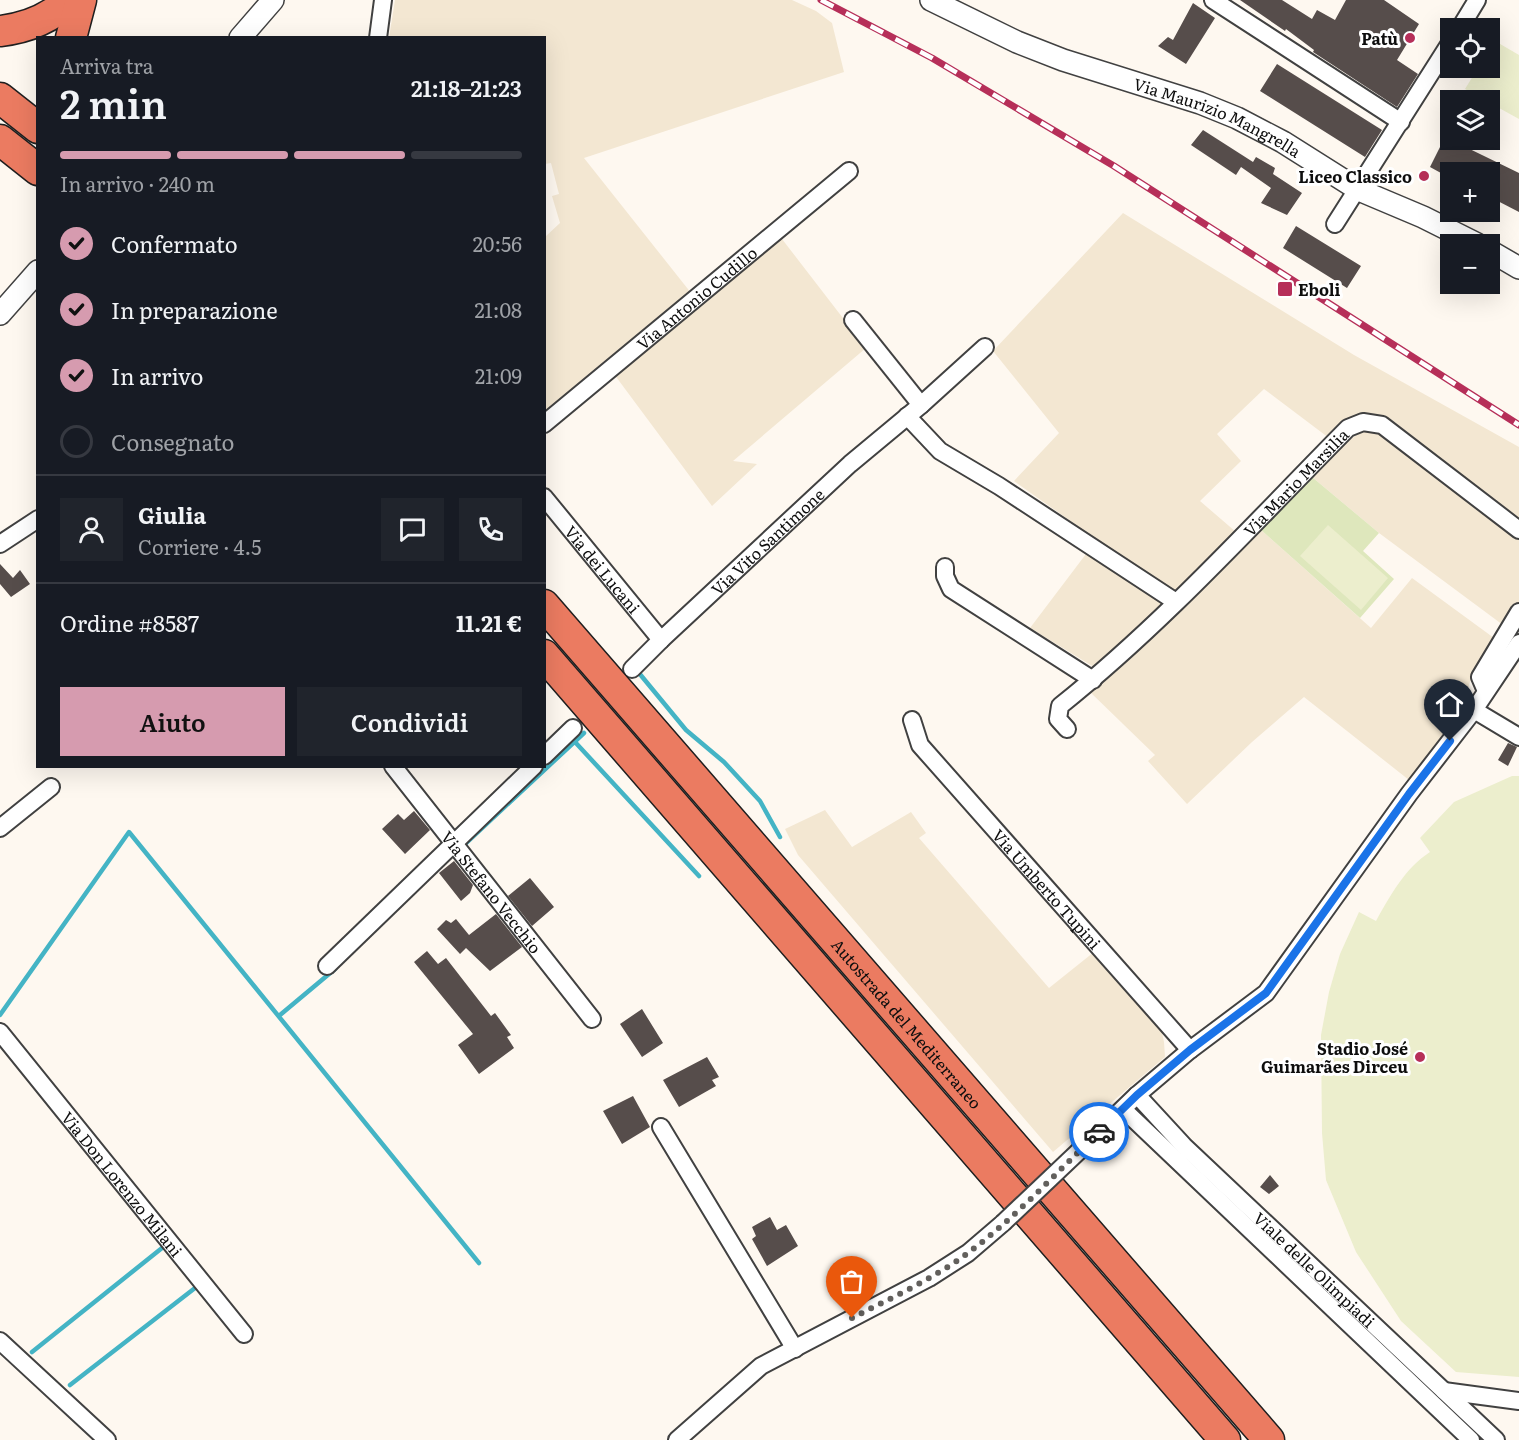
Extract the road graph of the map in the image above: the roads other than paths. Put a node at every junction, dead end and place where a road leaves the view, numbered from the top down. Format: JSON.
{"nodes":[{"id":1,"x":69,"y":0,"type":"edge"},
{"id":2,"x":81,"y":0,"type":"edge"},
{"id":3,"x":273,"y":0,"type":"edge"},
{"id":4,"x":383,"y":0,"type":"edge"},
{"id":5,"x":931,"y":0,"type":"edge"},
{"id":6,"x":954,"y":0,"type":"edge"},
{"id":7,"x":1213,"y":0,"type":"edge"},
{"id":8,"x":1477,"y":0,"type":"edge"},
{"id":9,"x":1466,"y":18,"type":"edge"},
{"id":10,"x":983,"y":25,"type":"junction"},
{"id":11,"x":0,"y":31,"type":"edge"},
{"id":12,"x":71,"y":36,"type":"edge"},
{"id":13,"x":242,"y":36,"type":"edge"},
{"id":14,"x":378,"y":36,"type":"edge"},
{"id":15,"x":1440,"y":59,"type":"edge"},
{"id":16,"x":0,"y":98,"type":"edge"},
{"id":17,"x":1401,"y":122,"type":"junction"},
{"id":18,"x":36,"y":126,"type":"edge"},
{"id":19,"x":0,"y":140,"type":"edge"},
{"id":20,"x":0,"y":165,"type":"edge"},
{"id":21,"x":36,"y":168,"type":"edge"},
{"id":22,"x":849,"y":171,"type":"dead end"},
{"id":23,"x":36,"y":187,"type":"edge"},
{"id":24,"x":1359,"y":190,"type":"junction"},
{"id":25,"x":1335,"y":224,"type":"dead end"},
{"id":26,"x":1457,"y":234,"type":"edge"},
{"id":27,"x":1500,"y":257,"type":"edge"},
{"id":28,"x":1519,"y":268,"type":"edge"},
{"id":29,"x":36,"y":273,"type":"edge"},
{"id":30,"x":0,"y":314,"type":"edge"},
{"id":31,"x":853,"y":320,"type":"dead end"},
{"id":32,"x":985,"y":347,"type":"dead end"},
{"id":33,"x":921,"y":405,"type":"junction"},
{"id":34,"x":907,"y":416,"type":"junction"},
{"id":35,"x":546,"y":422,"type":"edge"},
{"id":36,"x":546,"y":499,"type":"edge"},
{"id":37,"x":36,"y":520,"type":"edge"},
{"id":38,"x":1519,"y":530,"type":"edge"},
{"id":39,"x":0,"y":544,"type":"edge"},
{"id":40,"x":945,"y":567,"type":"dead end"},
{"id":41,"x":1176,"y":602,"type":"junction"},
{"id":42,"x":546,"y":607,"type":"edge"},
{"id":43,"x":1519,"y":612,"type":"edge"},
{"id":44,"x":661,"y":640,"type":"junction"},
{"id":45,"x":1519,"y":643,"type":"edge"},
{"id":46,"x":546,"y":657,"type":"edge"},
{"id":47,"x":632,"y":669,"type":"dead end"},
{"id":48,"x":1093,"y":680,"type":"junction"},
{"id":49,"x":1486,"y":691,"type":"junction"},
{"id":50,"x":1474,"y":710,"type":"junction"},
{"id":51,"x":912,"y":720,"type":"dead end"},
{"id":52,"x":573,"y":728,"type":"dead end"},
{"id":53,"x":1067,"y":729,"type":"dead end"},
{"id":54,"x":1519,"y":737,"type":"edge"},
{"id":55,"x":546,"y":754,"type":"edge"},
{"id":56,"x":395,"y":768,"type":"edge"},
{"id":57,"x":532,"y":768,"type":"edge"},
{"id":58,"x":51,"y":786,"type":"dead end"},
{"id":59,"x":0,"y":828,"type":"edge"},
{"id":60,"x":455,"y":843,"type":"junction"},
{"id":61,"x":327,"y":966,"type":"dead end"},
{"id":62,"x":592,"y":1019,"type":"dead end"},
{"id":63,"x":0,"y":1032,"type":"edge"},
{"id":64,"x":1190,"y":1050,"type":"junction"},
{"id":65,"x":1137,"y":1095,"type":"junction"},
{"id":66,"x":1123,"y":1109,"type":"junction"},
{"id":67,"x":661,"y":1127,"type":"dead end"},
{"id":68,"x":244,"y":1334,"type":"dead end"},
{"id":69,"x":0,"y":1341,"type":"edge"},
{"id":70,"x":795,"y":1349,"type":"junction"},
{"id":71,"x":1444,"y":1391,"type":"junction"},
{"id":72,"x":1519,"y":1401,"type":"edge"},
{"id":73,"x":107,"y":1440,"type":"edge"},
{"id":74,"x":677,"y":1440,"type":"edge"},
{"id":75,"x":1225,"y":1440,"type":"edge"},
{"id":76,"x":1269,"y":1440,"type":"edge"},
{"id":77,"x":1471,"y":1440,"type":"edge"},
{"id":78,"x":1496,"y":1440,"type":"edge"}],
"edges":[{"from":1,"to":11,"type":"highway"},
{"from":2,"to":12,"type":"highway"},
{"from":3,"to":13,"type":"street"},
{"from":4,"to":14,"type":"street"},
{"from":5,"to":10,"type":"street","name":"Via Maurizio Mangrella"},
{"from":6,"to":10,"type":"street","name":"Via Maurizio Mangrella"},
{"from":7,"to":17,"type":"street"},
{"from":8,"to":9,"type":"street"},
{"from":10,"to":24,"type":"street","name":"Via Maurizio Mangrella"},
{"from":15,"to":17,"type":"street"},
{"from":16,"to":18,"type":"highway"},
{"from":17,"to":24,"type":"street"},
{"from":19,"to":21,"type":"highway"},
{"from":20,"to":23,"type":"highway"},
{"from":22,"to":35,"type":"street","name":"Via Antonio Cudillo"},
{"from":24,"to":25,"type":"street"},
{"from":24,"to":26,"type":"street","name":"Via Maurizio Mangrella"},
{"from":27,"to":28,"type":"street"},
{"from":29,"to":30,"type":"street"},
{"from":31,"to":33,"type":"street"},
{"from":32,"to":33,"type":"street","name":"Via Vito Santimone"},
{"from":33,"to":34,"type":"street","name":"Via Vito Santimone"},
{"from":34,"to":41,"type":"street"},
{"from":34,"to":44,"type":"street","name":"Via Vito Santimone"},
{"from":36,"to":44,"type":"street","name":"Via dei Lucani"},
{"from":37,"to":39,"type":"street"},
{"from":38,"to":41,"type":"street","name":"Via Mario Marsilia"},
{"from":40,"to":48,"type":"street"},
{"from":41,"to":48,"type":"street","name":"Via Mario Marsilia"},
{"from":42,"to":76,"type":"highway","name":"Autostrada del Mediterraneo"},
{"from":43,"to":49,"type":"street"},
{"from":44,"to":47,"type":"street","name":"Via Vito Santimone"},
{"from":45,"to":49,"type":"street"},
{"from":46,"to":75,"type":"highway","name":"Autostrada del Mediterraneo"},
{"from":48,"to":53,"type":"street","name":"Via Mario Marsilia"},
{"from":49,"to":50,"type":"street"},
{"from":50,"to":54,"type":"street"},
{"from":50,"to":64,"type":"street"},
{"from":51,"to":64,"type":"street","name":"Via Umberto Tupini"},
{"from":52,"to":55,"type":"street"},
{"from":56,"to":60,"type":"street","name":"Via Stefano Vecchio"},
{"from":57,"to":60,"type":"street"},
{"from":58,"to":59,"type":"street"},
{"from":60,"to":61,"type":"street"},
{"from":60,"to":62,"type":"street","name":"Via Stefano Vecchio"},
{"from":63,"to":68,"type":"street","name":"Via Don Lorenzo Milani"},
{"from":64,"to":65,"type":"street"},
{"from":65,"to":66,"type":"street"},
{"from":65,"to":71,"type":"street","name":"Viale delle Olimpiadi"},
{"from":66,"to":70,"type":"street","bridge":true},
{"from":66,"to":77,"type":"street","name":"Viale delle Olimpiadi"},
{"from":67,"to":70,"type":"street"},
{"from":69,"to":73,"type":"street"},
{"from":70,"to":74,"type":"street"},
{"from":71,"to":72,"type":"street"},
{"from":71,"to":78,"type":"street","name":"Viale delle Olimpiadi"}]}
